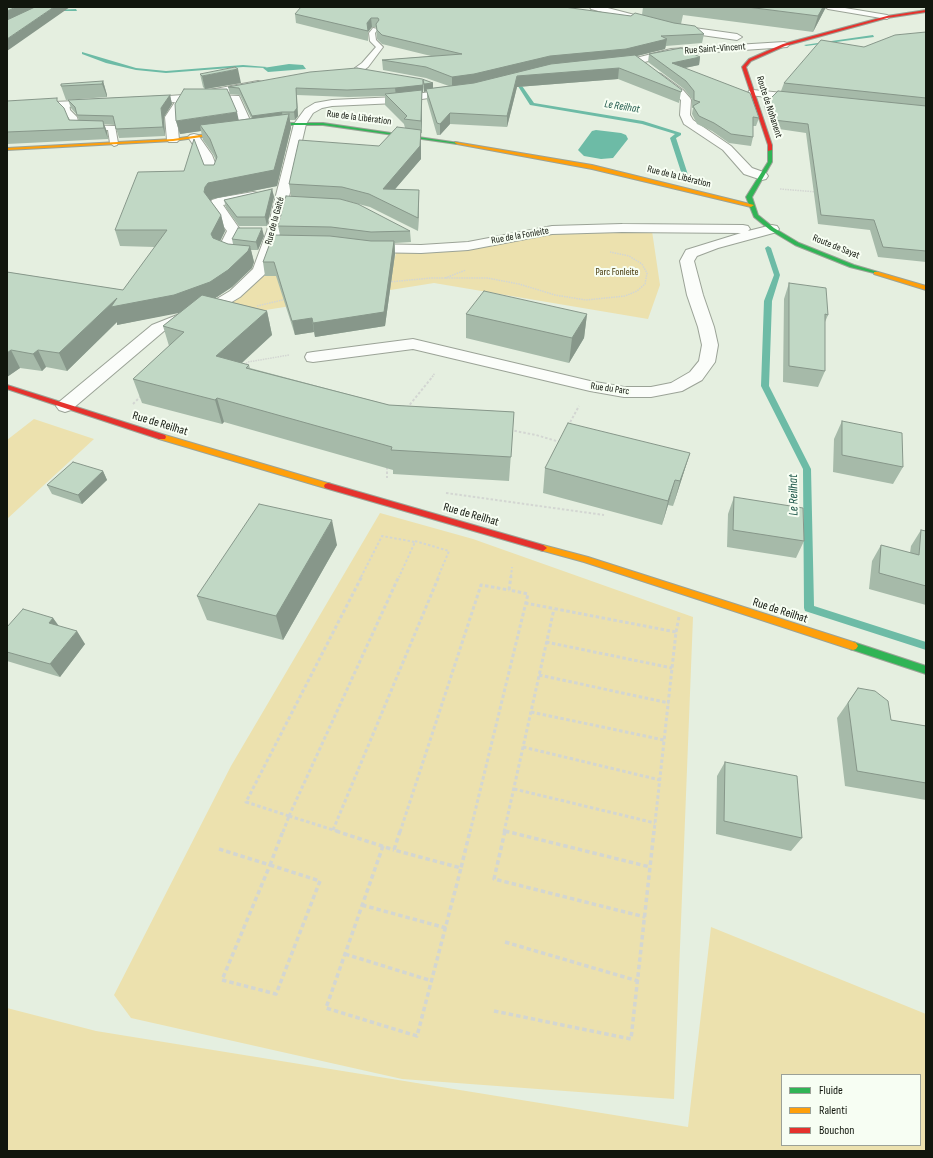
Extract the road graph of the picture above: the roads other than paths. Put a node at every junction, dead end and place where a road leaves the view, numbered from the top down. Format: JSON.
{"nodes":[{"id":1,"x":594,"y":7,"type":"edge"},
{"id":2,"x":634,"y":7,"type":"edge"},
{"id":3,"x":828,"y":7,"type":"edge"},
{"id":4,"x":909,"y":7,"type":"edge"},
{"id":5,"x":926,"y":11,"type":"edge"},
{"id":6,"x":621,"y":14,"type":"junction"},
{"id":7,"x":887,"y":17,"type":"junction"},
{"id":8,"x":375,"y":29,"type":"edge"},
{"id":9,"x":784,"y":45,"type":"junction"},
{"id":10,"x":637,"y":61,"type":"junction"},
{"id":11,"x":603,"y":66,"type":"edge"},
{"id":12,"x":354,"y":71,"type":"joint"},
{"id":13,"x":374,"y":73,"type":"edge"},
{"id":14,"x":272,"y":81,"type":"edge"},
{"id":15,"x":434,"y":85,"type":"dead end"},
{"id":16,"x":468,"y":90,"type":"edge"},
{"id":17,"x":449,"y":92,"type":"junction"},
{"id":18,"x":753,"y":93,"type":"junction"},
{"id":19,"x":183,"y":98,"type":"junction"},
{"id":20,"x":812,"y":99,"type":"edge"},
{"id":21,"x":113,"y":102,"type":"edge"},
{"id":22,"x":129,"y":102,"type":"edge"},
{"id":23,"x":66,"y":105,"type":"junction"},
{"id":24,"x":7,"y":107,"type":"edge"},
{"id":25,"x":300,"y":124,"type":"junction"},
{"id":26,"x":248,"y":129,"type":"junction"},
{"id":27,"x":194,"y":137,"type":"junction"},
{"id":28,"x":173,"y":140,"type":"junction"},
{"id":29,"x":114,"y":143,"type":"junction"},
{"id":30,"x":7,"y":149,"type":"edge"},
{"id":31,"x":213,"y":177,"type":"edge"},
{"id":32,"x":759,"y":180,"type":"junction"},
{"id":33,"x":282,"y":195,"type":"junction"},
{"id":34,"x":296,"y":202,"type":"edge"},
{"id":35,"x":751,"y":205,"type":"junction"},
{"id":36,"x":772,"y":229,"type":"junction"},
{"id":37,"x":234,"y":231,"type":"junction"},
{"id":38,"x":286,"y":243,"type":"edge"},
{"id":39,"x":270,"y":244,"type":"junction"},
{"id":40,"x":348,"y":246,"type":"edge"},
{"id":41,"x":926,"y":288,"type":"edge"},
{"id":42,"x":312,"y":357,"type":"road end"},
{"id":43,"x":7,"y":387,"type":"edge"},
{"id":44,"x":65,"y":406,"type":"junction"},
{"id":45,"x":926,"y":670,"type":"edge"}],
"edges":[{"from":1,"to":6,"type":"street"},
{"from":2,"to":6,"type":"street"},
{"from":3,"to":7,"type":"lane"},
{"from":4,"to":7,"type":"street","name":"Route de Nohanent"},
{"from":5,"to":7,"type":"street","name":"Route de Nohanent"},
{"from":6,"to":9,"type":"street"},
{"from":7,"to":9,"type":"street","name":"Route de Nohanent"},
{"from":8,"to":12,"type":"lane"},
{"from":9,"to":10,"type":"street","name":"Rue Saint-Vincent"},
{"from":9,"to":18,"type":"street","name":"Route de Nohanent"},
{"from":10,"to":11,"type":"street","name":"Rue Saint-Vincent"},
{"from":10,"to":32,"type":"street"},
{"from":12,"to":13,"type":"street"},
{"from":14,"to":19,"type":"street"},
{"from":15,"to":17,"type":"street"},
{"from":16,"to":17,"type":"street"},
{"from":17,"to":25,"type":"street"},
{"from":18,"to":20,"type":"street"},
{"from":18,"to":32,"type":"street","name":"Route de Nohanent"},
{"from":19,"to":22,"type":"street"},
{"from":19,"to":26,"type":"street"},
{"from":19,"to":28,"type":"street"},
{"from":21,"to":23,"type":"street"},
{"from":23,"to":24,"type":"street"},
{"from":23,"to":29,"type":"lane"},
{"from":25,"to":26,"type":"street","name":"Rue de la Libération"},
{"from":25,"to":33,"type":"street","name":"Rue de la Gaité"},
{"from":25,"to":35,"type":"street","name":"Rue de la Libération"},
{"from":26,"to":27,"type":"street","name":"Rue de la Libération"},
{"from":27,"to":28,"type":"street","name":"Rue de la Libération"},
{"from":27,"to":31,"type":"street"},
{"from":28,"to":29,"type":"street","name":"Rue de la Libération"},
{"from":29,"to":30,"type":"street","name":"Rue de la Libération"},
{"from":32,"to":35,"type":"street","name":"Route de Nohanent"},
{"from":33,"to":34,"type":"street"},
{"from":33,"to":37,"type":"street"},
{"from":33,"to":39,"type":"street","name":"Rue de la Gaité"},
{"from":35,"to":36,"type":"street","name":"Route de Sayat"},
{"from":36,"to":40,"type":"street","name":"Rue de la Fonleite"},
{"from":36,"to":41,"type":"street","name":"Route de Sayat"},
{"from":36,"to":42,"type":"street","name":"Rue du Parc"},
{"from":37,"to":39,"type":"street"},
{"from":37,"to":39,"type":"street"},
{"from":38,"to":39,"type":"street"},
{"from":39,"to":44,"type":"street","name":"Rue de la Gaité"},
{"from":43,"to":44,"type":"street","name":"Rue de Reilhat"},
{"from":44,"to":45,"type":"street","name":"Rue de Reilhat"}]}
